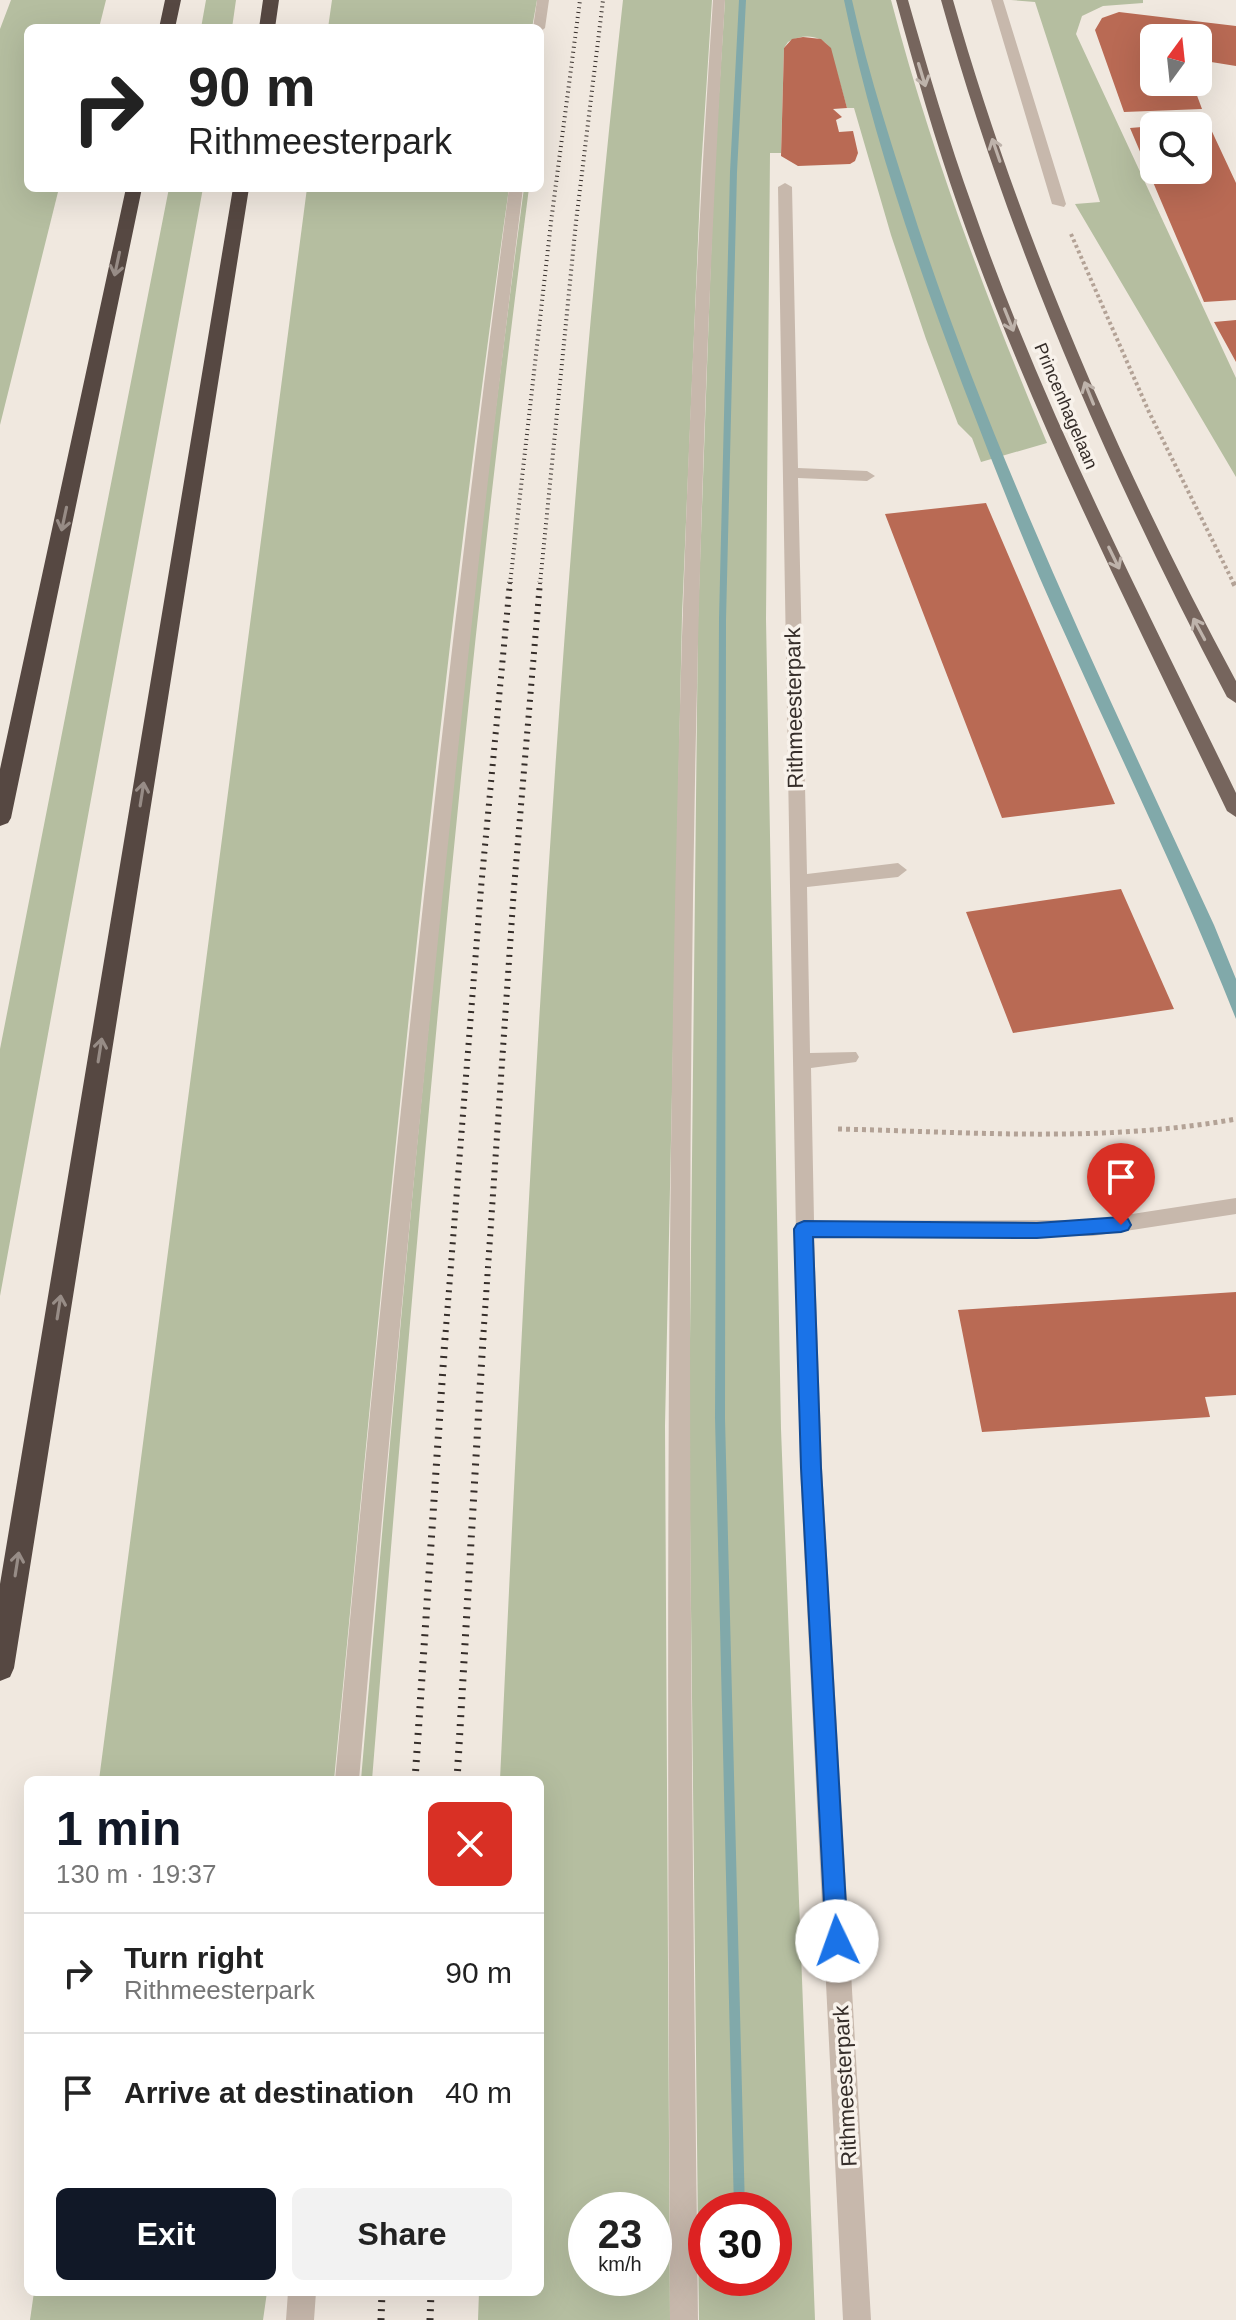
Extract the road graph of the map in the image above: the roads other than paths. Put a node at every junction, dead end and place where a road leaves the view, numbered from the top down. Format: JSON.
{"nodes":[{"id":1,"x":173,"y":0,"type":"edge"},
{"id":2,"x":271,"y":0,"type":"edge"},
{"id":3,"x":543,"y":0,"type":"edge"},
{"id":4,"x":719,"y":0,"type":"edge"},
{"id":5,"x":902,"y":0,"type":"edge"},
{"id":6,"x":947,"y":0,"type":"edge"},
{"id":7,"x":997,"y":0,"type":"edge"},
{"id":8,"x":168,"y":24,"type":"edge"},
{"id":9,"x":268,"y":24,"type":"edge"},
{"id":10,"x":540,"y":24,"type":"edge"},
{"id":11,"x":785,"y":187,"type":"dead end"},
{"id":12,"x":133,"y":192,"type":"edge"},
{"id":13,"x":240,"y":192,"type":"edge"},
{"id":14,"x":515,"y":192,"type":"edge"},
{"id":15,"x":1059,"y":204,"type":"road end"},
{"id":16,"x":790,"y":473,"type":"junction"},
{"id":17,"x":867,"y":476,"type":"dead end"},
{"id":18,"x":1236,"y":697,"type":"edge"},
{"id":19,"x":1236,"y":811,"type":"edge"},
{"id":20,"x":0,"y":818,"type":"edge"},
{"id":21,"x":898,"y":870,"type":"dead end"},
{"id":22,"x":797,"y":882,"type":"junction"},
{"id":23,"x":849,"y":1057,"type":"dead end"},
{"id":24,"x":801,"y":1061,"type":"junction"},
{"id":25,"x":1236,"y":1206,"type":"edge"},
{"id":26,"x":804,"y":1229,"type":"junction"},
{"id":27,"x":0,"y":1668,"type":"edge"},
{"id":28,"x":347,"y":1776,"type":"edge"},
{"id":29,"x":302,"y":2296,"type":"edge"},
{"id":30,"x":300,"y":2320,"type":"edge"},
{"id":31,"x":684,"y":2320,"type":"edge"},
{"id":32,"x":857,"y":2320,"type":"edge"}],
"edges":[{"from":1,"to":8,"type":"highway"},
{"from":2,"to":9,"type":"highway"},
{"from":3,"to":10,"type":"street"},
{"from":4,"to":31,"type":"street"},
{"from":5,"to":19,"type":"main road","name":"Princenhagelaan","one_way":true},
{"from":18,"to":6,"type":"main road","name":"Princenhagelaan","one_way":true},
{"from":7,"to":15,"type":"street"},
{"from":11,"to":16,"type":"street","name":"Rithmeesterpark"},
{"from":12,"to":20,"type":"highway","one_way":true},
{"from":27,"to":13,"type":"highway","one_way":true},
{"from":14,"to":28,"type":"street"},
{"from":16,"to":17,"type":"street"},
{"from":16,"to":22,"type":"street","name":"Rithmeesterpark"},
{"from":21,"to":22,"type":"street"},
{"from":22,"to":24,"type":"street","name":"Rithmeesterpark"},
{"from":23,"to":24,"type":"street"},
{"from":24,"to":26,"type":"street","name":"Rithmeesterpark"},
{"from":25,"to":26,"type":"street"},
{"from":26,"to":32,"type":"street","name":"Rithmeesterpark"},
{"from":29,"to":30,"type":"street"}]}
